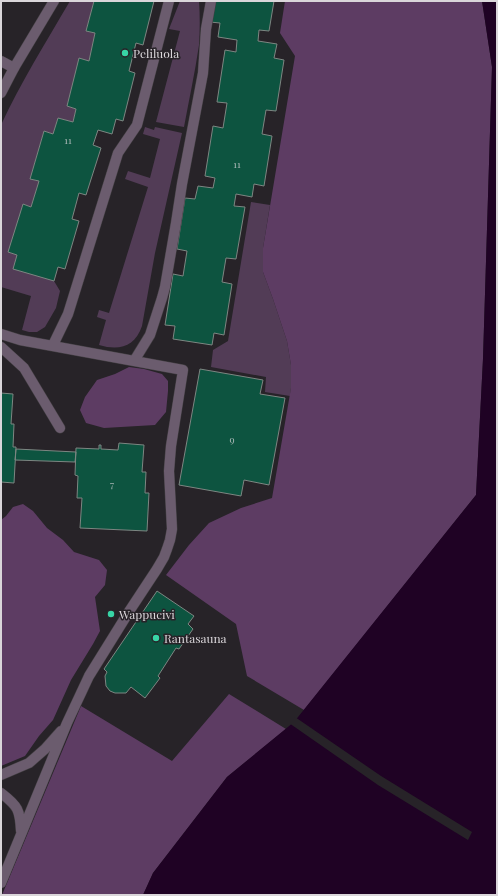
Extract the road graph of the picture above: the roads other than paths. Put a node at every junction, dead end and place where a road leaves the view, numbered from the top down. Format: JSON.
{"nodes":[{"id":1,"x":54,"y":1,"type":"edge"},
{"id":2,"x":169,"y":1,"type":"edge"},
{"id":3,"x":211,"y":1,"type":"edge"},
{"id":4,"x":1,"y":61,"type":"edge"},
{"id":5,"x":14,"y":68,"type":"junction"},
{"id":6,"x":1,"y":93,"type":"edge"},
{"id":7,"x":1,"y":334,"type":"edge"},
{"id":8,"x":53,"y":346,"type":"junction"},
{"id":9,"x":1,"y":347,"type":"edge"},
{"id":10,"x":134,"y":361,"type":"junction"},
{"id":11,"x":60,"y":428,"type":"dead end"},
{"id":12,"x":67,"y":723,"type":"junction"},
{"id":13,"x":1,"y":775,"type":"edge"},
{"id":14,"x":1,"y":793,"type":"edge"},
{"id":15,"x":21,"y":835,"type":"junction"},
{"id":16,"x":1,"y":883,"type":"edge"}],
"edges":[{"from":1,"to":5,"type":"street"},
{"from":2,"to":8,"type":"street"},
{"from":3,"to":10,"type":"street"},
{"from":4,"to":5,"type":"street"},
{"from":5,"to":6,"type":"street"},
{"from":7,"to":8,"type":"street"},
{"from":8,"to":10,"type":"street"},
{"from":9,"to":11,"type":"street"},
{"from":10,"to":12,"type":"street"},
{"from":12,"to":13,"type":"street"},
{"from":12,"to":15,"type":"street"},
{"from":14,"to":15,"type":"street"},
{"from":15,"to":16,"type":"street"}]}
